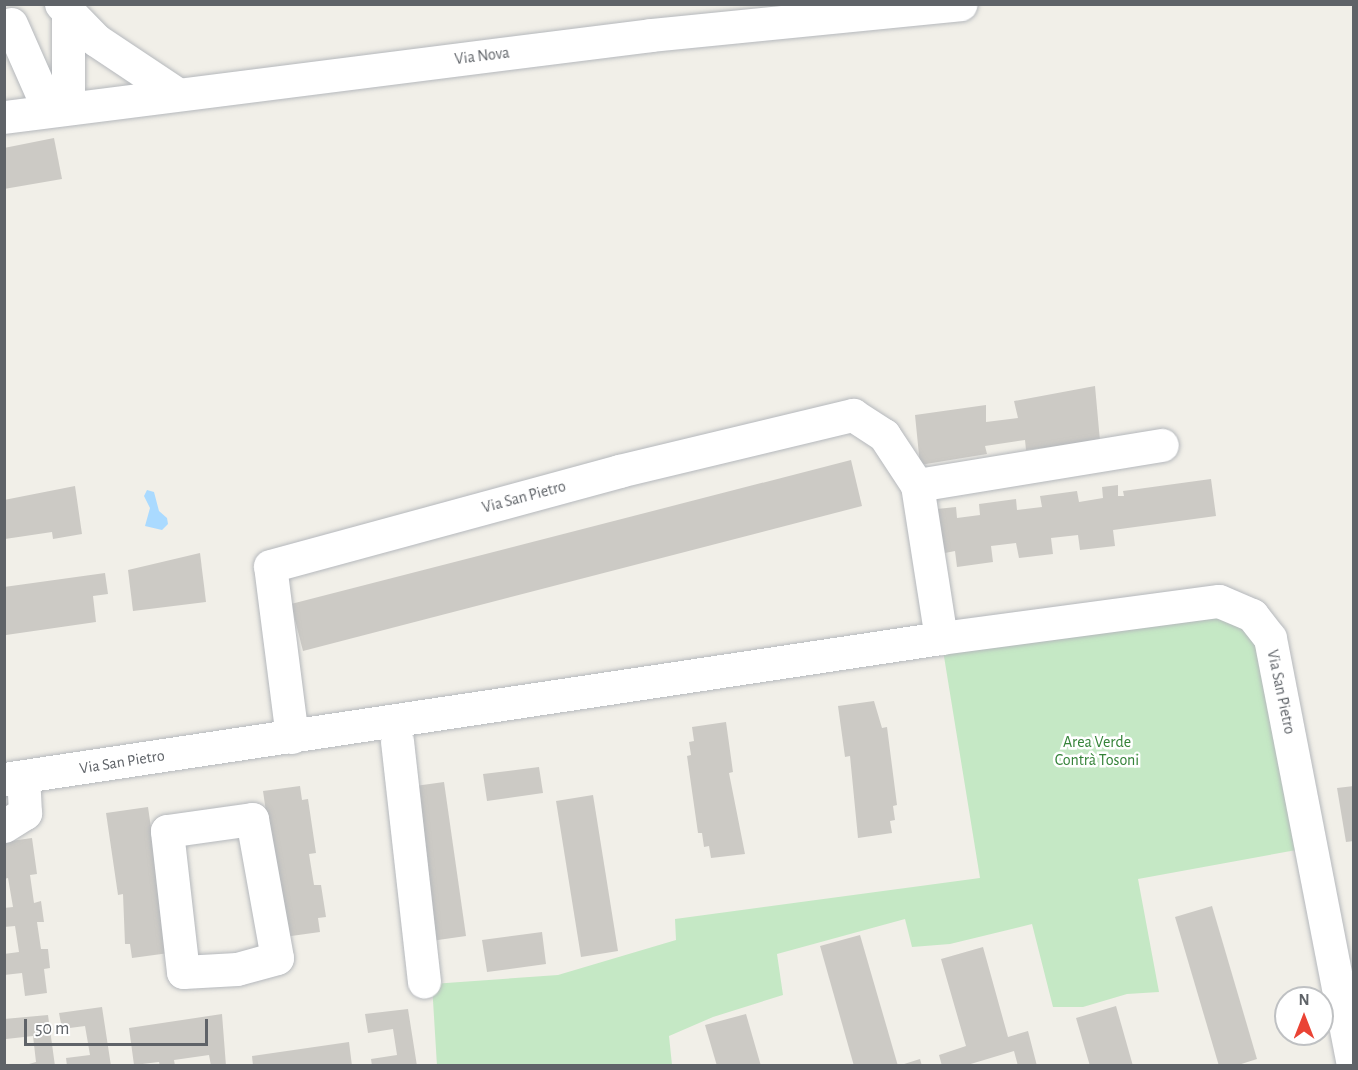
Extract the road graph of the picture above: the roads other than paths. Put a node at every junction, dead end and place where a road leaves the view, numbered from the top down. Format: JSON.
{"nodes":[{"id":1,"x":960,"y":4,"type":"edge"},
{"id":2,"x":64,"y":10,"type":"edge"},
{"id":3,"x":9,"y":21,"type":"edge"},
{"id":4,"x":177,"y":94,"type":"junction"},
{"id":5,"x":58,"y":108,"type":"junction"},
{"id":6,"x":4,"y":117,"type":"edge"},
{"id":7,"x":1162,"y":445,"type":"dead end"},
{"id":8,"x":916,"y":485,"type":"junction"},
{"id":9,"x":941,"y":638,"type":"junction"},
{"id":10,"x":292,"y":737,"type":"junction"},
{"id":11,"x":397,"y":741,"type":"dead end"},
{"id":12,"x":14,"y":778,"type":"edge"},
{"id":13,"x":4,"y":826,"type":"edge"},
{"id":14,"x":167,"y":831,"type":"joint"},
{"id":15,"x":424,"y":981,"type":"dead end"},
{"id":16,"x":1352,"y":1055,"type":"edge"}],
"edges":[{"from":1,"to":4,"type":"street","name":"Via Nova"},
{"from":2,"to":4,"type":"street"},
{"from":2,"to":5,"type":"street"},
{"from":3,"to":5,"type":"street"},
{"from":4,"to":5,"type":"street","name":"Via Nova"},
{"from":5,"to":6,"type":"street","name":"Via Nova"},
{"from":7,"to":8,"type":"street"},
{"from":8,"to":9,"type":"street","name":"Via San Pietro"},
{"from":8,"to":10,"type":"street","name":"Via San Pietro"},
{"from":9,"to":10,"type":"street","name":"Via San Pietro"},
{"from":9,"to":16,"type":"street","name":"Via San Pietro"},
{"from":10,"to":12,"type":"street","name":"Via San Pietro"},
{"from":11,"to":15,"type":"street"},
{"from":12,"to":13,"type":"street","name":"Via San Pietro"},
{"from":14,"to":14,"type":"street"}]}
